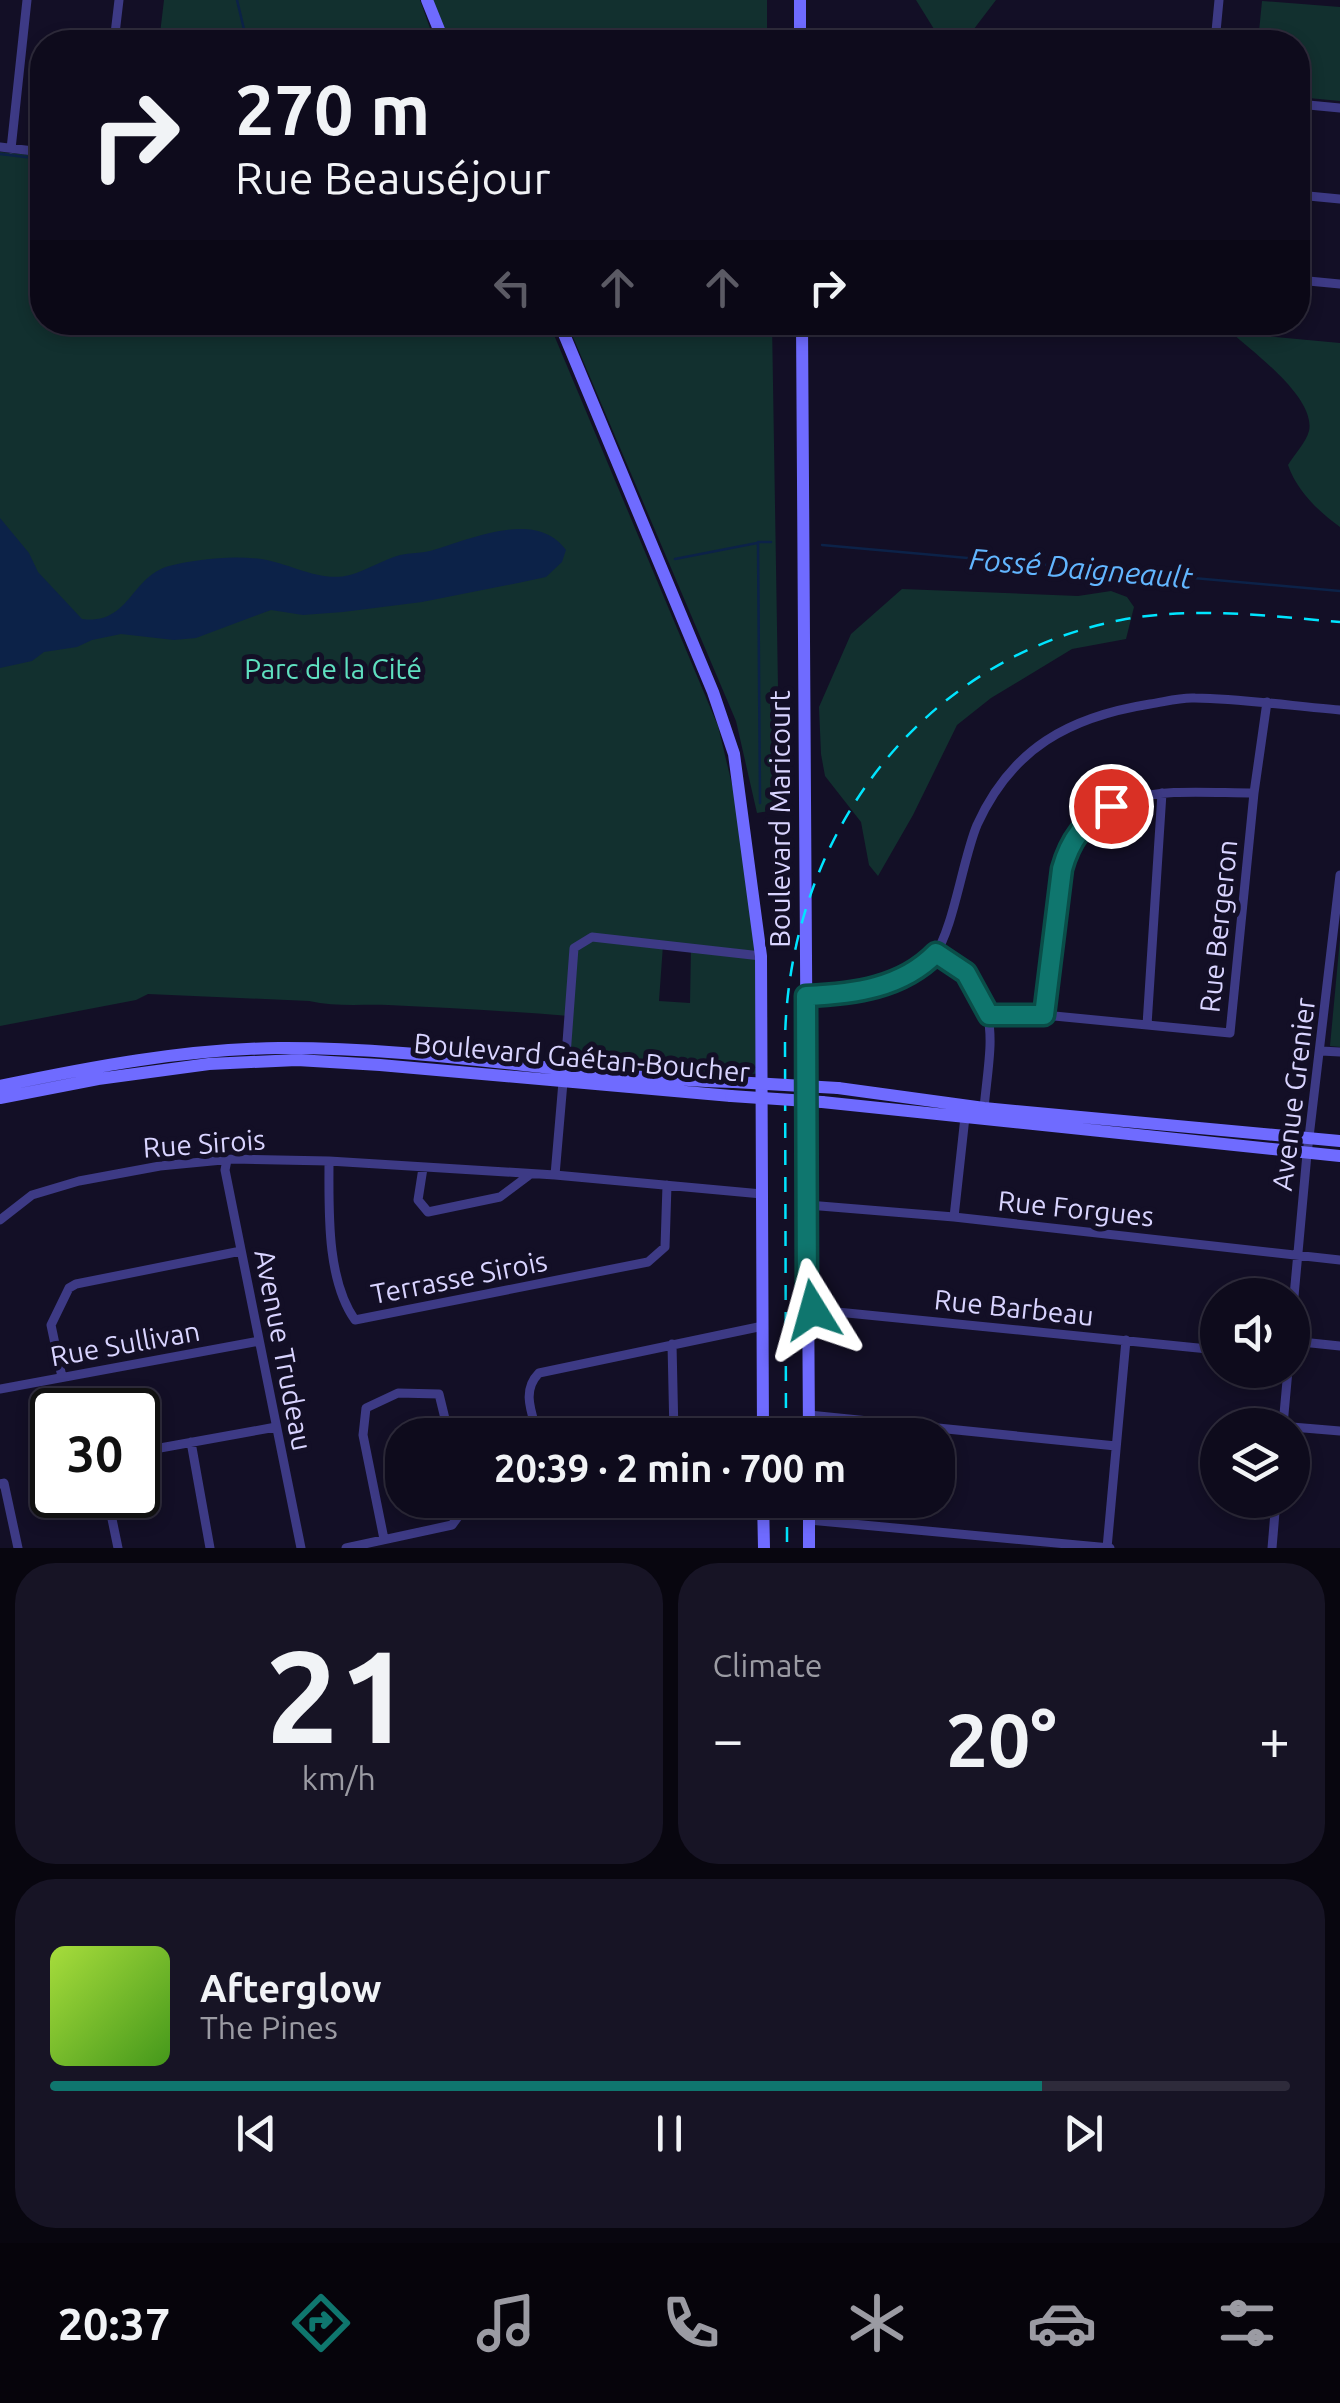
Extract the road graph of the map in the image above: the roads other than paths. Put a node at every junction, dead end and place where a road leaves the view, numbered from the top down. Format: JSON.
{"nodes":[{"id":1,"x":27,"y":0,"type":"edge"},
{"id":2,"x":119,"y":0,"type":"edge"},
{"id":3,"x":427,"y":0,"type":"edge"},
{"id":4,"x":800,"y":0,"type":"edge"},
{"id":5,"x":1219,"y":0,"type":"edge"},
{"id":6,"x":115,"y":30,"type":"edge"},
{"id":7,"x":439,"y":30,"type":"edge"},
{"id":8,"x":800,"y":30,"type":"edge"},
{"id":9,"x":1216,"y":30,"type":"edge"},
{"id":10,"x":1310,"y":105,"type":"edge"},
{"id":11,"x":1340,"y":108,"type":"edge"},
{"id":12,"x":5,"y":148,"type":"edge"},
{"id":13,"x":30,"y":151,"type":"edge"},
{"id":14,"x":1310,"y":196,"type":"edge"},
{"id":15,"x":1340,"y":199,"type":"edge"},
{"id":16,"x":1310,"y":281,"type":"edge"},
{"id":17,"x":1340,"y":284,"type":"edge"},
{"id":18,"x":563,"y":335,"type":"edge"},
{"id":19,"x":802,"y":335,"type":"edge"},
{"id":20,"x":1267,"y":702,"type":"junction"},
{"id":21,"x":1340,"y":710,"type":"edge"},
{"id":22,"x":1162,"y":792,"type":"junction"},
{"id":23,"x":1254,"y":793,"type":"junction"},
{"id":24,"x":1340,"y":876,"type":"edge"},
{"id":25,"x":1338,"y":916,"type":"edge"},
{"id":26,"x":936,"y":953,"type":"junction"},
{"id":27,"x":761,"y":956,"type":"junction"},
{"id":28,"x":806,"y":996,"type":"junction"},
{"id":29,"x":989,"y":1015,"type":"junction"},
{"id":30,"x":1044,"y":1015,"type":"junction"},
{"id":31,"x":1147,"y":1025,"type":"junction"},
{"id":32,"x":1321,"y":1051,"type":"junction"},
{"id":33,"x":1340,"y":1052,"type":"edge"},
{"id":34,"x":564,"y":1076,"type":"junction"},
{"id":35,"x":0,"y":1086,"type":"edge"},
{"id":36,"x":0,"y":1098,"type":"edge"},
{"id":37,"x":890,"y":1101,"type":"junction"},
{"id":38,"x":984,"y":1108,"type":"junction"},
{"id":39,"x":965,"y":1117,"type":"junction"},
{"id":40,"x":1310,"y":1138,"type":"junction"},
{"id":41,"x":1340,"y":1141,"type":"edge"},
{"id":42,"x":1307,"y":1154,"type":"junction"},
{"id":43,"x":1340,"y":1156,"type":"edge"},
{"id":44,"x":227,"y":1160,"type":"junction"},
{"id":45,"x":329,"y":1161,"type":"junction"},
{"id":46,"x":423,"y":1168,"type":"junction"},
{"id":47,"x":555,"y":1175,"type":"junction"},
{"id":48,"x":528,"y":1176,"type":"junction"},
{"id":49,"x":667,"y":1186,"type":"junction"},
{"id":50,"x":762,"y":1194,"type":"junction"},
{"id":51,"x":808,"y":1205,"type":"junction"},
{"id":52,"x":954,"y":1217,"type":"junction"},
{"id":53,"x":0,"y":1220,"type":"edge"},
{"id":54,"x":240,"y":1251,"type":"junction"},
{"id":55,"x":1298,"y":1256,"type":"junction"},
{"id":56,"x":1340,"y":1260,"type":"edge"},
{"id":57,"x":1296,"y":1278,"type":"edge"},
{"id":58,"x":807,"y":1309,"type":"junction"},
{"id":59,"x":762,"y":1326,"type":"junction"},
{"id":60,"x":1126,"y":1340,"type":"junction"},
{"id":61,"x":258,"y":1341,"type":"junction"},
{"id":62,"x":672,"y":1344,"type":"junction"},
{"id":63,"x":1310,"y":1344,"type":"edge"},
{"id":64,"x":1340,"y":1346,"type":"edge"},
{"id":65,"x":1200,"y":1348,"type":"edge"},
{"id":66,"x":62,"y":1377,"type":"junction"},
{"id":67,"x":0,"y":1389,"type":"edge"},
{"id":68,"x":809,"y":1416,"type":"joint"},
{"id":69,"x":446,"y":1418,"type":"edge"},
{"id":70,"x":534,"y":1418,"type":"edge"},
{"id":71,"x":674,"y":1418,"type":"edge"},
{"id":72,"x":763,"y":1418,"type":"edge"},
{"id":73,"x":276,"y":1428,"type":"junction"},
{"id":74,"x":1310,"y":1428,"type":"edge"},
{"id":75,"x":1340,"y":1431,"type":"edge"},
{"id":76,"x":191,"y":1442,"type":"junction"},
{"id":77,"x":1116,"y":1446,"type":"junction"},
{"id":78,"x":160,"y":1448,"type":"edge"},
{"id":79,"x":0,"y":1484,"type":"edge"},
{"id":80,"x":112,"y":1518,"type":"edge"},
{"id":81,"x":458,"y":1518,"type":"edge"},
{"id":82,"x":764,"y":1518,"type":"edge"},
{"id":83,"x":1274,"y":1518,"type":"edge"},
{"id":84,"x":809,"y":1520,"type":"joint"},
{"id":85,"x":384,"y":1539,"type":"junction"},
{"id":86,"x":18,"y":1548,"type":"edge"},
{"id":87,"x":118,"y":1548,"type":"edge"},
{"id":88,"x":210,"y":1548,"type":"edge"},
{"id":89,"x":301,"y":1548,"type":"edge"},
{"id":90,"x":346,"y":1548,"type":"edge"},
{"id":91,"x":764,"y":1548,"type":"edge"},
{"id":92,"x":810,"y":1548,"type":"edge"},
{"id":93,"x":1108,"y":1548,"type":"edge"},
{"id":94,"x":1272,"y":1548,"type":"edge"}],
"edges":[{"from":1,"to":12,"type":"street"},
{"from":2,"to":6,"type":"street"},
{"from":3,"to":7,"type":"street"},
{"from":4,"to":8,"type":"street"},
{"from":5,"to":9,"type":"street"},
{"from":10,"to":11,"type":"street"},
{"from":12,"to":13,"type":"street"},
{"from":14,"to":15,"type":"street"},
{"from":16,"to":17,"type":"street"},
{"from":18,"to":27,"type":"street"},
{"from":19,"to":28,"type":"street","name":"Boulevard Maricourt"},
{"from":20,"to":21,"type":"street"},
{"from":20,"to":23,"type":"street","name":"Rue Bergeron"},
{"from":20,"to":26,"type":"street"},
{"from":22,"to":23,"type":"street"},
{"from":22,"to":30,"type":"street"},
{"from":22,"to":31,"type":"street"},
{"from":23,"to":31,"type":"street","name":"Rue Bergeron"},
{"from":24,"to":25,"type":"street","name":"Avenue Grenier"},
{"from":25,"to":32,"type":"street","name":"Avenue Grenier"},
{"from":26,"to":28,"type":"street"},
{"from":26,"to":29,"type":"street"},
{"from":27,"to":34,"type":"street"},
{"from":27,"to":50,"type":"street"},
{"from":28,"to":51,"type":"street","name":"Boulevard Maricourt"},
{"from":29,"to":30,"type":"street","name":"Rue Bergeron"},
{"from":29,"to":38,"type":"street"},
{"from":30,"to":31,"type":"street","name":"Rue Bergeron"},
{"from":32,"to":33,"type":"street"},
{"from":32,"to":40,"type":"street","name":"Avenue Grenier"},
{"from":34,"to":35,"type":"street","name":"Boulevard Gaétan-Boucher"},
{"from":34,"to":36,"type":"street","name":"Boulevard Gaétan-Boucher"},
{"from":34,"to":37,"type":"street","name":"Boulevard Gaétan-Boucher","bridge":true},
{"from":34,"to":47,"type":"street"},
{"from":37,"to":38,"type":"street","name":"Boulevard Gaétan-Boucher"},
{"from":37,"to":39,"type":"street","name":"Boulevard Gaétan-Boucher"},
{"from":38,"to":40,"type":"street","name":"Boulevard Gaétan-Boucher"},
{"from":39,"to":42,"type":"street","name":"Boulevard Gaétan-Boucher"},
{"from":39,"to":52,"type":"street"},
{"from":40,"to":41,"type":"street","name":"Boulevard Gaétan-Boucher"},
{"from":40,"to":42,"type":"street","name":"Avenue Grenier"},
{"from":42,"to":43,"type":"street","name":"Boulevard Gaétan-Boucher"},
{"from":42,"to":55,"type":"street","name":"Avenue Grenier"},
{"from":44,"to":45,"type":"street","name":"Rue Sirois"},
{"from":44,"to":53,"type":"street","name":"Rue Sirois"},
{"from":44,"to":54,"type":"street","name":"Avenue Trudeau"},
{"from":45,"to":46,"type":"street","name":"Rue Sirois"},
{"from":45,"to":49,"type":"street","name":"Terrasse Sirois"},
{"from":46,"to":48,"type":"street","name":"Rue Sirois"},
{"from":46,"to":48,"type":"street","name":"Rue Sirois"},
{"from":47,"to":48,"type":"street","name":"Rue Sirois"},
{"from":47,"to":49,"type":"street","name":"Rue Sirois"},
{"from":49,"to":50,"type":"street","name":"Rue Sirois"},
{"from":50,"to":59,"type":"street"},
{"from":51,"to":52,"type":"street","name":"Rue Forgues"},
{"from":51,"to":58,"type":"street","name":"Boulevard Maricourt"},
{"from":52,"to":55,"type":"street","name":"Rue Forgues"},
{"from":54,"to":61,"type":"street","name":"Avenue Trudeau"},
{"from":54,"to":66,"type":"street"},
{"from":55,"to":56,"type":"street","name":"Rue Forgues"},
{"from":55,"to":57,"type":"street","name":"Avenue Grenier"},
{"from":58,"to":60,"type":"street","name":"Rue Barbeau"},
{"from":58,"to":68,"type":"street","name":"Boulevard Maricourt"},
{"from":59,"to":62,"type":"street"},
{"from":59,"to":72,"type":"street"},
{"from":60,"to":65,"type":"street","name":"Rue Barbeau"},
{"from":60,"to":77,"type":"street"},
{"from":61,"to":66,"type":"street","name":"Rue Sullivan"},
{"from":61,"to":73,"type":"street","name":"Avenue Trudeau"},
{"from":62,"to":70,"type":"street"},
{"from":62,"to":71,"type":"street"},
{"from":63,"to":64,"type":"street"},
{"from":66,"to":67,"type":"street","name":"Rue Sullivan"},
{"from":68,"to":77,"type":"street"},
{"from":69,"to":85,"type":"street"},
{"from":73,"to":76,"type":"street"},
{"from":73,"to":89,"type":"street","name":"Avenue Trudeau"},
{"from":74,"to":75,"type":"street"},
{"from":76,"to":78,"type":"street"},
{"from":76,"to":88,"type":"street"},
{"from":77,"to":93,"type":"street"},
{"from":79,"to":86,"type":"street"},
{"from":80,"to":87,"type":"street"},
{"from":81,"to":85,"type":"street"},
{"from":82,"to":91,"type":"street"},
{"from":83,"to":94,"type":"street"},
{"from":84,"to":92,"type":"street"},
{"from":84,"to":93,"type":"street"},
{"from":85,"to":90,"type":"street"}]}
